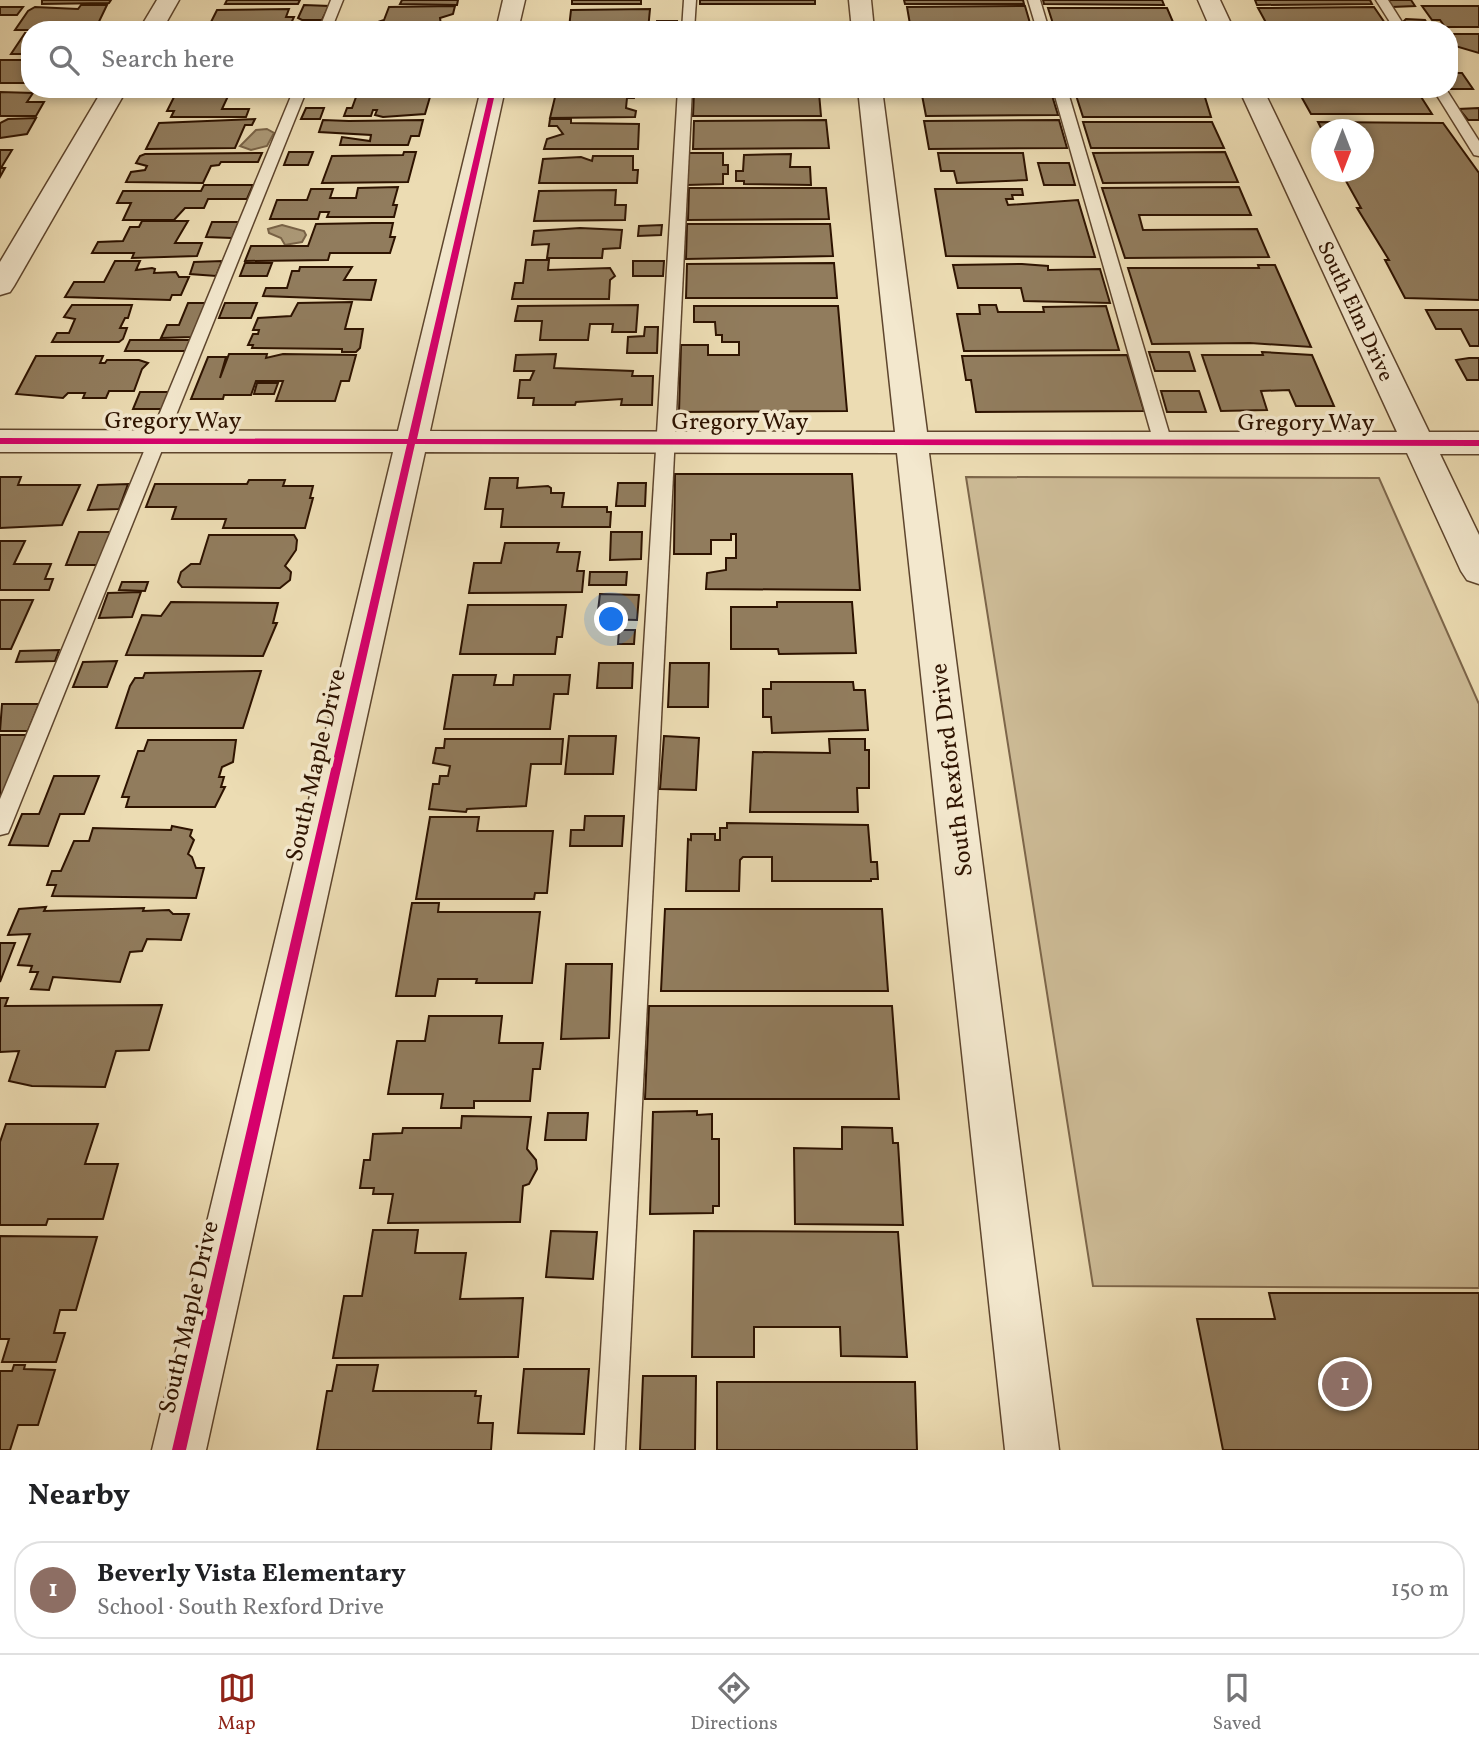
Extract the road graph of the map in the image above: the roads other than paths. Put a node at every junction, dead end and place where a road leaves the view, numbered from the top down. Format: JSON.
{"nodes":[{"id":1,"x":168,"y":0,"type":"edge"},
{"id":2,"x":337,"y":0,"type":"edge"},
{"id":3,"x":514,"y":0,"type":"edge"},
{"id":4,"x":690,"y":0,"type":"edge"},
{"id":5,"x":859,"y":0,"type":"edge"},
{"id":6,"x":1034,"y":0,"type":"edge"},
{"id":7,"x":1209,"y":0,"type":"edge"},
{"id":8,"x":1382,"y":0,"type":"edge"},
{"id":9,"x":155,"y":21,"type":"edge"},
{"id":10,"x":329,"y":21,"type":"edge"},
{"id":11,"x":509,"y":21,"type":"edge"},
{"id":12,"x":689,"y":21,"type":"edge"},
{"id":13,"x":862,"y":21,"type":"edge"},
{"id":14,"x":1040,"y":21,"type":"edge"},
{"id":15,"x":1219,"y":21,"type":"edge"},
{"id":16,"x":1395,"y":21,"type":"edge"},
{"id":17,"x":110,"y":98,"type":"edge"},
{"id":18,"x":296,"y":98,"type":"edge"},
{"id":19,"x":491,"y":98,"type":"edge"},
{"id":20,"x":685,"y":98,"type":"edge"},
{"id":21,"x":871,"y":98,"type":"edge"},
{"id":22,"x":1063,"y":98,"type":"edge"},
{"id":23,"x":1255,"y":98,"type":"edge"},
{"id":24,"x":1445,"y":98,"type":"edge"},
{"id":25,"x":1479,"y":152,"type":"edge"},
{"id":26,"x":0,"y":286,"type":"edge"},
{"id":27,"x":0,"y":441,"type":"edge"},
{"id":28,"x":156,"y":441,"type":"junction"},
{"id":29,"x":411,"y":442,"type":"junction"},
{"id":30,"x":667,"y":442,"type":"junction"},
{"id":31,"x":912,"y":442,"type":"junction"},
{"id":32,"x":1163,"y":443,"type":"junction"},
{"id":33,"x":1418,"y":443,"type":"junction"},
{"id":34,"x":1479,"y":443,"type":"edge"},
{"id":35,"x":1479,"y":571,"type":"edge"},
{"id":36,"x":0,"y":825,"type":"edge"},
{"id":37,"x":179,"y":1450,"type":"edge"},
{"id":38,"x":610,"y":1450,"type":"edge"},
{"id":39,"x":1032,"y":1450,"type":"edge"}],
"edges":[{"from":1,"to":9,"type":"street"},
{"from":2,"to":10,"type":"lane"},
{"from":3,"to":11,"type":"street"},
{"from":4,"to":12,"type":"lane"},
{"from":5,"to":13,"type":"street"},
{"from":6,"to":14,"type":"lane"},
{"from":7,"to":15,"type":"street"},
{"from":8,"to":16,"type":"lane"},
{"from":17,"to":26,"type":"street"},
{"from":18,"to":28,"type":"lane"},
{"from":19,"to":29,"type":"street","name":"South Maple Drive"},
{"from":20,"to":30,"type":"lane"},
{"from":21,"to":31,"type":"street","name":"South Rexford Drive"},
{"from":22,"to":32,"type":"lane"},
{"from":23,"to":33,"type":"street","name":"South Elm Drive"},
{"from":24,"to":25,"type":"lane"},
{"from":27,"to":28,"type":"street","name":"Gregory Way"},
{"from":28,"to":29,"type":"street","name":"Gregory Way"},
{"from":28,"to":36,"type":"lane"},
{"from":29,"to":30,"type":"street","name":"Gregory Way"},
{"from":29,"to":37,"type":"street","name":"South Maple Drive"},
{"from":30,"to":31,"type":"street","name":"Gregory Way"},
{"from":30,"to":38,"type":"lane"},
{"from":31,"to":32,"type":"street","name":"Gregory Way"},
{"from":31,"to":39,"type":"street","name":"South Rexford Drive"},
{"from":32,"to":33,"type":"street","name":"Gregory Way"},
{"from":33,"to":34,"type":"street","name":"Gregory Way"},
{"from":33,"to":35,"type":"street","name":"South Elm Drive"}]}
